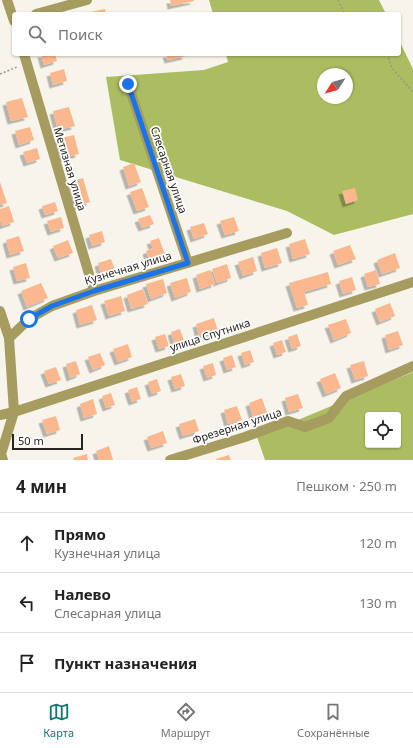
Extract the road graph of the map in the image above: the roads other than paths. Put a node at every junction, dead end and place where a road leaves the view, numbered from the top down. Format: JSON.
{"nodes":[{"id":1,"x":7,"y":0,"type":"edge"},
{"id":2,"x":87,"y":0,"type":"edge"},
{"id":3,"x":43,"y":12,"type":"edge"},
{"id":4,"x":12,"y":14,"type":"edge"},
{"id":5,"x":25,"y":59,"type":"edge"},
{"id":6,"x":128,"y":84,"type":"dead end"},
{"id":7,"x":287,"y":233,"type":"dead end"},
{"id":8,"x":188,"y":263,"type":"junction"},
{"id":9,"x":413,"y":282,"type":"edge"},
{"id":10,"x":94,"y":291,"type":"junction"},
{"id":11,"x":0,"y":311,"type":"edge"},
{"id":12,"x":9,"y":338,"type":"junction"},
{"id":13,"x":413,"y":366,"type":"edge"},
{"id":14,"x":14,"y":412,"type":"junction"},
{"id":15,"x":0,"y":415,"type":"edge"},
{"id":16,"x":3,"y":460,"type":"edge"},
{"id":17,"x":170,"y":460,"type":"edge"}],
"edges":[{"from":1,"to":4,"type":"street"},
{"from":2,"to":3,"type":"street"},
{"from":5,"to":10,"type":"street","name":"Метизная улица"},
{"from":6,"to":8,"type":"street","name":"Слесарная улица"},
{"from":7,"to":8,"type":"street","name":"Кузнечная улица"},
{"from":8,"to":10,"type":"street","name":"Кузнечная улица"},
{"from":9,"to":14,"type":"street","name":"улица Спутника"},
{"from":10,"to":12,"type":"street","name":"Кузнечная улица"},
{"from":11,"to":12,"type":"street"},
{"from":12,"to":14,"type":"street"},
{"from":13,"to":17,"type":"street","name":"Фрезерная улица"},
{"from":14,"to":15,"type":"street","name":"улица Спутника"},
{"from":14,"to":16,"type":"street"}]}
